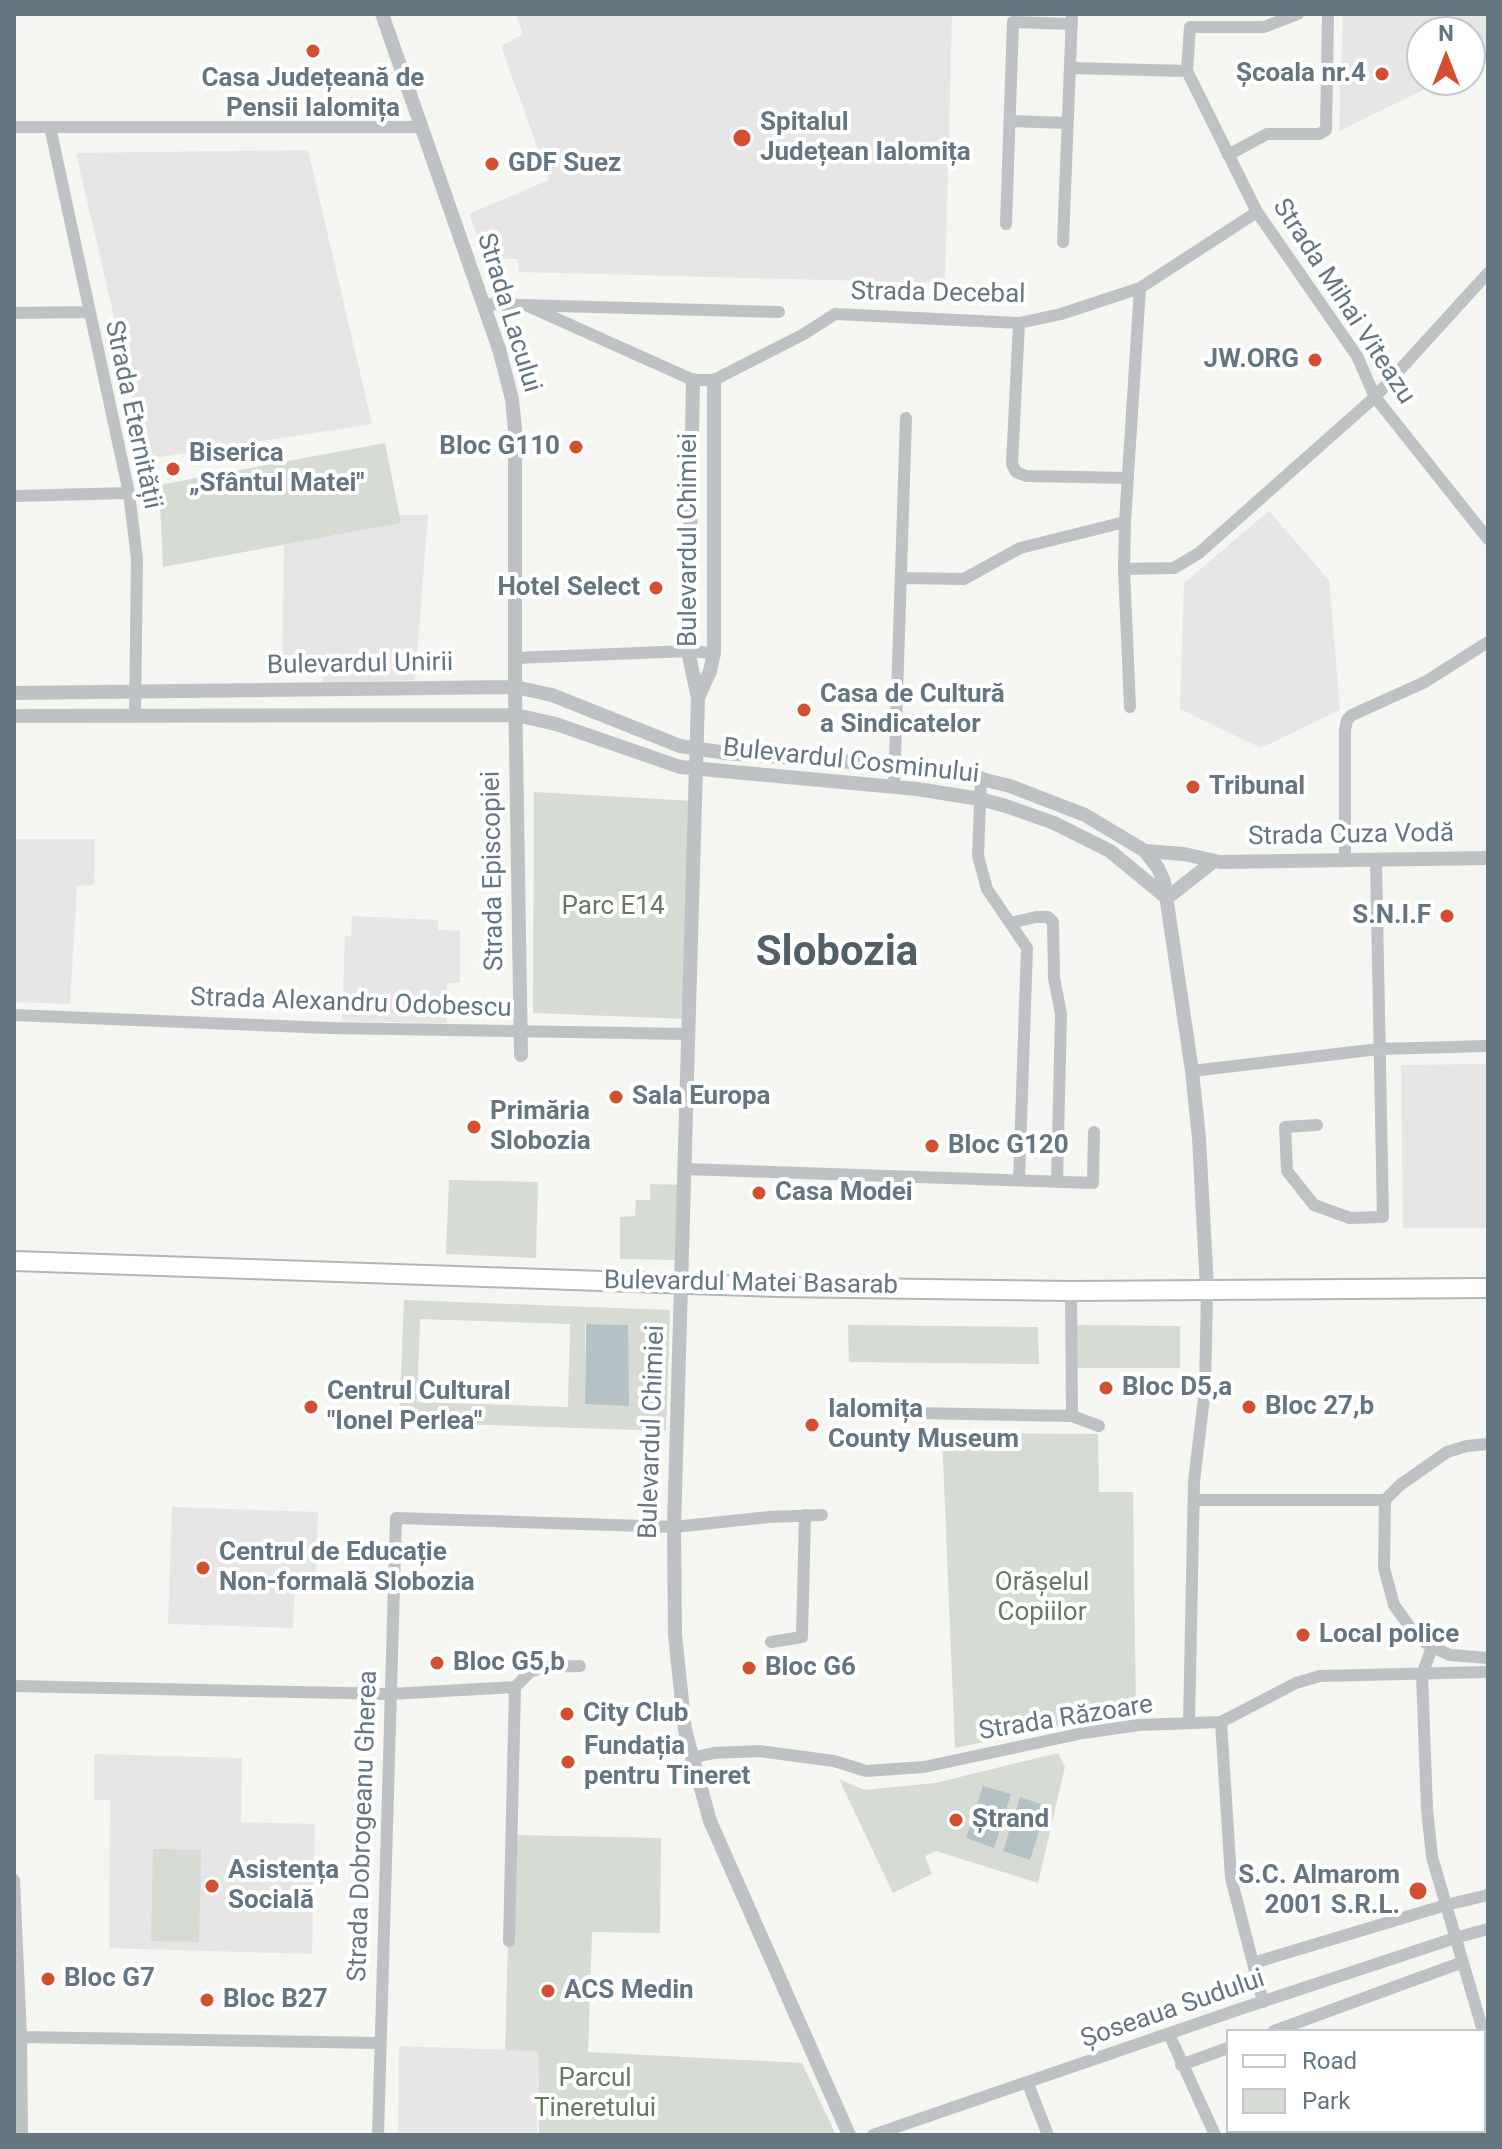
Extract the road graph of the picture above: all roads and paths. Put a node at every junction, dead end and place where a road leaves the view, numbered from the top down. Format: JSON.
{"nodes":[{"id":1,"x":382,"y":14,"type":"edge"},
{"id":2,"x":1298,"y":14,"type":"edge"},
{"id":3,"x":1328,"y":14,"type":"edge"},
{"id":4,"x":1013,"y":18,"type":"edge"},
{"id":5,"x":1072,"y":19,"type":"edge"},
{"id":6,"x":1190,"y":21,"type":"edge"},
{"id":7,"x":1070,"y":68,"type":"junction"},
{"id":8,"x":1187,"y":71,"type":"junction"},
{"id":9,"x":1010,"y":121,"type":"junction"},
{"id":10,"x":1067,"y":123,"type":"junction"},
{"id":11,"x":14,"y":127,"type":"edge"},
{"id":12,"x":50,"y":127,"type":"junction"},
{"id":13,"x":421,"y":127,"type":"junction"},
{"id":14,"x":1228,"y":155,"type":"junction"},
{"id":15,"x":1257,"y":212,"type":"junction"},
{"id":16,"x":1006,"y":224,"type":"dead end"},
{"id":17,"x":1063,"y":242,"type":"dead end"},
{"id":18,"x":1488,"y":273,"type":"edge"},
{"id":19,"x":1140,"y":288,"type":"junction"},
{"id":20,"x":483,"y":304,"type":"junction"},
{"id":21,"x":528,"y":306,"type":"junction"},
{"id":22,"x":89,"y":312,"type":"junction"},
{"id":23,"x":779,"y":312,"type":"dead end"},
{"id":24,"x":14,"y":313,"type":"edge"},
{"id":25,"x":1019,"y":323,"type":"junction"},
{"id":26,"x":693,"y":380,"type":"junction"},
{"id":27,"x":714,"y":380,"type":"junction"},
{"id":28,"x":1375,"y":397,"type":"junction"},
{"id":29,"x":906,"y":418,"type":"dead end"},
{"id":30,"x":1128,"y":478,"type":"junction"},
{"id":31,"x":129,"y":493,"type":"junction"},
{"id":32,"x":14,"y":496,"type":"edge"},
{"id":33,"x":1125,"y":522,"type":"junction"},
{"id":34,"x":1488,"y":539,"type":"edge"},
{"id":35,"x":1124,"y":569,"type":"junction"},
{"id":36,"x":902,"y":578,"type":"junction"},
{"id":37,"x":1488,"y":642,"type":"edge"},
{"id":38,"x":688,"y":651,"type":"junction"},
{"id":39,"x":714,"y":653,"type":"junction"},
{"id":40,"x":516,"y":658,"type":"junction"},
{"id":41,"x":515,"y":687,"type":"junction"},
{"id":42,"x":135,"y":691,"type":"junction"},
{"id":43,"x":14,"y":693,"type":"edge"},
{"id":44,"x":698,"y":698,"type":"junction"},
{"id":45,"x":1130,"y":707,"type":"dead end"},
{"id":46,"x":135,"y":715,"type":"junction"},
{"id":47,"x":516,"y":715,"type":"junction"},
{"id":48,"x":14,"y":716,"type":"edge"},
{"id":49,"x":696,"y":749,"type":"junction"},
{"id":50,"x":895,"y":765,"type":"junction"},
{"id":51,"x":695,"y":769,"type":"junction"},
{"id":52,"x":981,"y":777,"type":"junction"},
{"id":53,"x":894,"y":787,"type":"junction"},
{"id":54,"x":980,"y":799,"type":"junction"},
{"id":55,"x":1145,"y":851,"type":"junction"},
{"id":56,"x":1488,"y":858,"type":"edge"},
{"id":57,"x":1214,"y":861,"type":"junction"},
{"id":58,"x":1345,"y":861,"type":"junction"},
{"id":59,"x":1376,"y":861,"type":"junction"},
{"id":60,"x":1167,"y":898,"type":"junction"},
{"id":61,"x":1010,"y":923,"type":"junction"},
{"id":62,"x":14,"y":1015,"type":"edge"},
{"id":63,"x":521,"y":1031,"type":"junction"},
{"id":64,"x":688,"y":1034,"type":"junction"},
{"id":65,"x":1488,"y":1046,"type":"edge"},
{"id":66,"x":1379,"y":1049,"type":"junction"},
{"id":67,"x":521,"y":1055,"type":"dead end"},
{"id":68,"x":1192,"y":1071,"type":"junction"},
{"id":69,"x":1317,"y":1125,"type":"dead end"},
{"id":70,"x":1094,"y":1132,"type":"dead end"},
{"id":71,"x":685,"y":1169,"type":"junction"},
{"id":72,"x":1019,"y":1180,"type":"junction"},
{"id":73,"x":1057,"y":1182,"type":"junction"},
{"id":74,"x":14,"y":1261,"type":"edge"},
{"id":75,"x":681,"y":1283,"type":"junction"},
{"id":76,"x":1488,"y":1288,"type":"edge"},
{"id":77,"x":1207,"y":1289,"type":"junction"},
{"id":78,"x":1071,"y":1291,"type":"junction"},
{"id":79,"x":861,"y":1412,"type":"dead end"},
{"id":80,"x":1072,"y":1416,"type":"junction"},
{"id":81,"x":1099,"y":1426,"type":"dead end"},
{"id":82,"x":1488,"y":1444,"type":"edge"},
{"id":83,"x":1194,"y":1500,"type":"junction"},
{"id":84,"x":1385,"y":1500,"type":"junction"},
{"id":85,"x":805,"y":1515,"type":"junction"},
{"id":86,"x":822,"y":1515,"type":"dead end"},
{"id":87,"x":674,"y":1527,"type":"junction"},
{"id":88,"x":771,"y":1642,"type":"dead end"},
{"id":89,"x":1432,"y":1647,"type":"junction"},
{"id":90,"x":1488,"y":1658,"type":"edge"},
{"id":91,"x":580,"y":1666,"type":"dead end"},
{"id":92,"x":1488,"y":1672,"type":"edge"},
{"id":93,"x":1422,"y":1675,"type":"junction"},
{"id":94,"x":14,"y":1686,"type":"edge"},
{"id":95,"x":515,"y":1687,"type":"junction"},
{"id":96,"x":390,"y":1694,"type":"junction"},
{"id":97,"x":1221,"y":1722,"type":"junction"},
{"id":98,"x":1189,"y":1723,"type":"junction"},
{"id":99,"x":691,"y":1758,"type":"junction"},
{"id":100,"x":14,"y":1880,"type":"edge"},
{"id":101,"x":1488,"y":1895,"type":"edge"},
{"id":102,"x":1446,"y":1905,"type":"junction"},
{"id":103,"x":1488,"y":1929,"type":"edge"},
{"id":104,"x":1455,"y":1938,"type":"junction"},
{"id":105,"x":509,"y":1941,"type":"dead end"},
{"id":106,"x":1463,"y":1962,"type":"junction"},
{"id":107,"x":1253,"y":1963,"type":"junction"},
{"id":108,"x":1263,"y":2002,"type":"junction"},
{"id":109,"x":1484,"y":2027,"type":"edge"},
{"id":110,"x":1279,"y":2029,"type":"edge"},
{"id":111,"x":1169,"y":2034,"type":"junction"},
{"id":112,"x":21,"y":2037,"type":"junction"},
{"id":113,"x":379,"y":2043,"type":"junction"},
{"id":114,"x":1226,"y":2049,"type":"edge"},
{"id":115,"x":1181,"y":2065,"type":"junction"},
{"id":116,"x":1028,"y":2084,"type":"junction"},
{"id":117,"x":18,"y":2094,"type":"edge"},
{"id":118,"x":22,"y":2135,"type":"edge"},
{"id":119,"x":378,"y":2135,"type":"edge"},
{"id":120,"x":849,"y":2135,"type":"edge"},
{"id":121,"x":873,"y":2135,"type":"edge"},
{"id":122,"x":1048,"y":2135,"type":"edge"},
{"id":123,"x":1215,"y":2135,"type":"edge"}],
"edges":[{"from":1,"to":13,"type":"street","name":"Strada Lacului"},
{"from":2,"to":6,"type":"street"},
{"from":3,"to":14,"type":"street"},
{"from":4,"to":5,"type":"street"},
{"from":4,"to":9,"type":"street"},
{"from":5,"to":7,"type":"street"},
{"from":6,"to":8,"type":"street"},
{"from":7,"to":8,"type":"street"},
{"from":7,"to":10,"type":"street"},
{"from":8,"to":14,"type":"street","name":"Strada Mihai Viteazu"},
{"from":9,"to":10,"type":"street"},
{"from":9,"to":16,"type":"street"},
{"from":10,"to":17,"type":"street"},
{"from":11,"to":12,"type":"street"},
{"from":12,"to":13,"type":"street"},
{"from":12,"to":22,"type":"street","name":"Strada Eternității"},
{"from":13,"to":20,"type":"street","name":"Strada Lacului"},
{"from":14,"to":15,"type":"street","name":"Strada Mihai Viteazu"},
{"from":15,"to":19,"type":"street","name":"Strada Decebal"},
{"from":15,"to":28,"type":"street","name":"Strada Mihai Viteazu"},
{"from":18,"to":28,"type":"street"},
{"from":19,"to":25,"type":"street","name":"Strada Decebal"},
{"from":19,"to":30,"type":"street"},
{"from":20,"to":21,"type":"street","name":"Strada Decebal"},
{"from":20,"to":40,"type":"street","name":"Strada Lacului"},
{"from":21,"to":23,"type":"street","name":"Strada Decebal"},
{"from":21,"to":26,"type":"street","name":"Strada Decebal"},
{"from":22,"to":24,"type":"street"},
{"from":22,"to":31,"type":"street","name":"Strada Eternității"},
{"from":25,"to":27,"type":"street","name":"Strada Decebal"},
{"from":25,"to":30,"type":"street"},
{"from":26,"to":27,"type":"street","name":"Strada Decebal"},
{"from":26,"to":38,"type":"street","name":"Bulevardul Chimiei"},
{"from":27,"to":39,"type":"street","name":"Bulevardul Chimiei"},
{"from":28,"to":34,"type":"street","name":"Strada Mihai Viteazu"},
{"from":28,"to":35,"type":"street"},
{"from":29,"to":36,"type":"street"},
{"from":30,"to":33,"type":"street"},
{"from":31,"to":32,"type":"street"},
{"from":31,"to":42,"type":"street","name":"Strada Eternității"},
{"from":33,"to":35,"type":"street"},
{"from":33,"to":36,"type":"street"},
{"from":35,"to":45,"type":"street"},
{"from":36,"to":50,"type":"street"},
{"from":37,"to":58,"type":"street"},
{"from":38,"to":39,"type":"street"},
{"from":38,"to":40,"type":"street"},
{"from":38,"to":44,"type":"street","name":"Bulevardul Chimiei"},
{"from":39,"to":44,"type":"street","name":"Bulevardul Chimiei"},
{"from":40,"to":41,"type":"street","name":"Strada Lacului"},
{"from":41,"to":42,"type":"street","name":"Bulevardul Unirii"},
{"from":41,"to":47,"type":"street","name":"Strada Episcopiei"},
{"from":41,"to":49,"type":"street","name":"Bulevardul Unirii"},
{"from":42,"to":43,"type":"street","name":"Bulevardul Unirii"},
{"from":42,"to":46,"type":"street","name":"Strada Eternității"},
{"from":44,"to":49,"type":"street","name":"Bulevardul Chimiei"},
{"from":46,"to":47,"type":"street","name":"Bulevardul Unirii"},
{"from":46,"to":48,"type":"street","name":"Bulevardul Unirii"},
{"from":47,"to":51,"type":"street","name":"Bulevardul Unirii"},
{"from":47,"to":63,"type":"street","name":"Strada Episcopiei"},
{"from":49,"to":50,"type":"street","name":"Bulevardul Cosminului"},
{"from":49,"to":51,"type":"street","name":"Bulevardul Chimiei"},
{"from":50,"to":52,"type":"street","name":"Bulevardul Cosminului"},
{"from":50,"to":53,"type":"street"},
{"from":51,"to":53,"type":"street","name":"Bulevardul Cosminului"},
{"from":51,"to":64,"type":"street","name":"Bulevardul Chimiei"},
{"from":52,"to":54,"type":"street"},
{"from":52,"to":55,"type":"street","name":"Bulevardul Cosminului"},
{"from":53,"to":54,"type":"street","name":"Bulevardul Cosminului"},
{"from":54,"to":60,"type":"street","name":"Bulevardul Cosminului"},
{"from":54,"to":61,"type":"street"},
{"from":55,"to":57,"type":"street","name":"Strada Cuza Vodă"},
{"from":55,"to":60,"type":"street","name":"Bulevardul Cosminului"},
{"from":56,"to":59,"type":"street","name":"Strada Cuza Vodă"},
{"from":57,"to":58,"type":"street","name":"Strada Cuza Vodă"},
{"from":57,"to":60,"type":"street","name":"Strada Cuza Vodă"},
{"from":58,"to":59,"type":"street","name":"Strada Cuza Vodă"},
{"from":59,"to":66,"type":"street"},
{"from":60,"to":68,"type":"street","name":"Bulevardul Cosminului"},
{"from":61,"to":72,"type":"street"},
{"from":61,"to":73,"type":"street"},
{"from":62,"to":63,"type":"street","name":"Strada Alexandru Odobescu"},
{"from":63,"to":64,"type":"street","name":"Strada Alexandru Odobescu"},
{"from":63,"to":67,"type":"street","name":"Strada Episcopiei"},
{"from":64,"to":71,"type":"street","name":"Bulevardul Chimiei"},
{"from":65,"to":66,"type":"street"},
{"from":66,"to":68,"type":"street"},
{"from":66,"to":69,"type":"street"},
{"from":68,"to":77,"type":"street","name":"Bulevardul Cosminului"},
{"from":70,"to":73,"type":"street"},
{"from":71,"to":72,"type":"street"},
{"from":71,"to":75,"type":"street","name":"Bulevardul Chimiei"},
{"from":72,"to":73,"type":"street"},
{"from":74,"to":75,"type":"main road","name":"Bulevardul Matei Basarab"},
{"from":75,"to":78,"type":"main road","name":"Bulevardul Matei Basarab"},
{"from":75,"to":87,"type":"street","name":"Bulevardul Chimiei"},
{"from":76,"to":77,"type":"main road","name":"Bulevardul Matei Basarab"},
{"from":77,"to":78,"type":"main road","name":"Bulevardul Matei Basarab"},
{"from":77,"to":83,"type":"street"},
{"from":78,"to":80,"type":"street"},
{"from":79,"to":80,"type":"street"},
{"from":80,"to":81,"type":"street"},
{"from":82,"to":84,"type":"street"},
{"from":83,"to":84,"type":"street"},
{"from":83,"to":98,"type":"street"},
{"from":84,"to":89,"type":"street"},
{"from":85,"to":86,"type":"street"},
{"from":85,"to":87,"type":"street"},
{"from":85,"to":88,"type":"street"},
{"from":87,"to":96,"type":"street","name":"Strada Dobrogeanu Gherea"},
{"from":87,"to":99,"type":"street","name":"Bulevardul Chimiei"},
{"from":89,"to":90,"type":"street"},
{"from":89,"to":93,"type":"street"},
{"from":91,"to":95,"type":"street"},
{"from":92,"to":93,"type":"street","name":"Strada Răzoare"},
{"from":93,"to":97,"type":"street","name":"Strada Răzoare"},
{"from":93,"to":102,"type":"street"},
{"from":94,"to":96,"type":"street"},
{"from":95,"to":96,"type":"street"},
{"from":95,"to":105,"type":"street"},
{"from":96,"to":113,"type":"street","name":"Strada Dobrogeanu Gherea"},
{"from":97,"to":98,"type":"street","name":"Strada Răzoare"},
{"from":97,"to":107,"type":"street"},
{"from":98,"to":99,"type":"street","name":"Strada Răzoare"},
{"from":99,"to":120,"type":"street","name":"Bulevardul Chimiei"},
{"from":100,"to":112,"type":"street"},
{"from":101,"to":102,"type":"street"},
{"from":102,"to":104,"type":"street"},
{"from":102,"to":107,"type":"street"},
{"from":103,"to":104,"type":"street","name":"Șoseaua Sudului"},
{"from":104,"to":106,"type":"street"},
{"from":104,"to":108,"type":"street","name":"Șoseaua Sudului"},
{"from":106,"to":109,"type":"street"},
{"from":106,"to":110,"type":"street"},
{"from":107,"to":108,"type":"street"},
{"from":108,"to":111,"type":"street","name":"Șoseaua Sudului"},
{"from":111,"to":115,"type":"street"},
{"from":111,"to":116,"type":"street","name":"Șoseaua Sudului"},
{"from":112,"to":113,"type":"street"},
{"from":112,"to":117,"type":"street"},
{"from":113,"to":119,"type":"street","name":"Strada Dobrogeanu Gherea"},
{"from":114,"to":115,"type":"street"},
{"from":115,"to":123,"type":"street"},
{"from":116,"to":121,"type":"street","name":"Șoseaua Sudului"},
{"from":116,"to":122,"type":"street"},
{"from":117,"to":118,"type":"street"}]}
